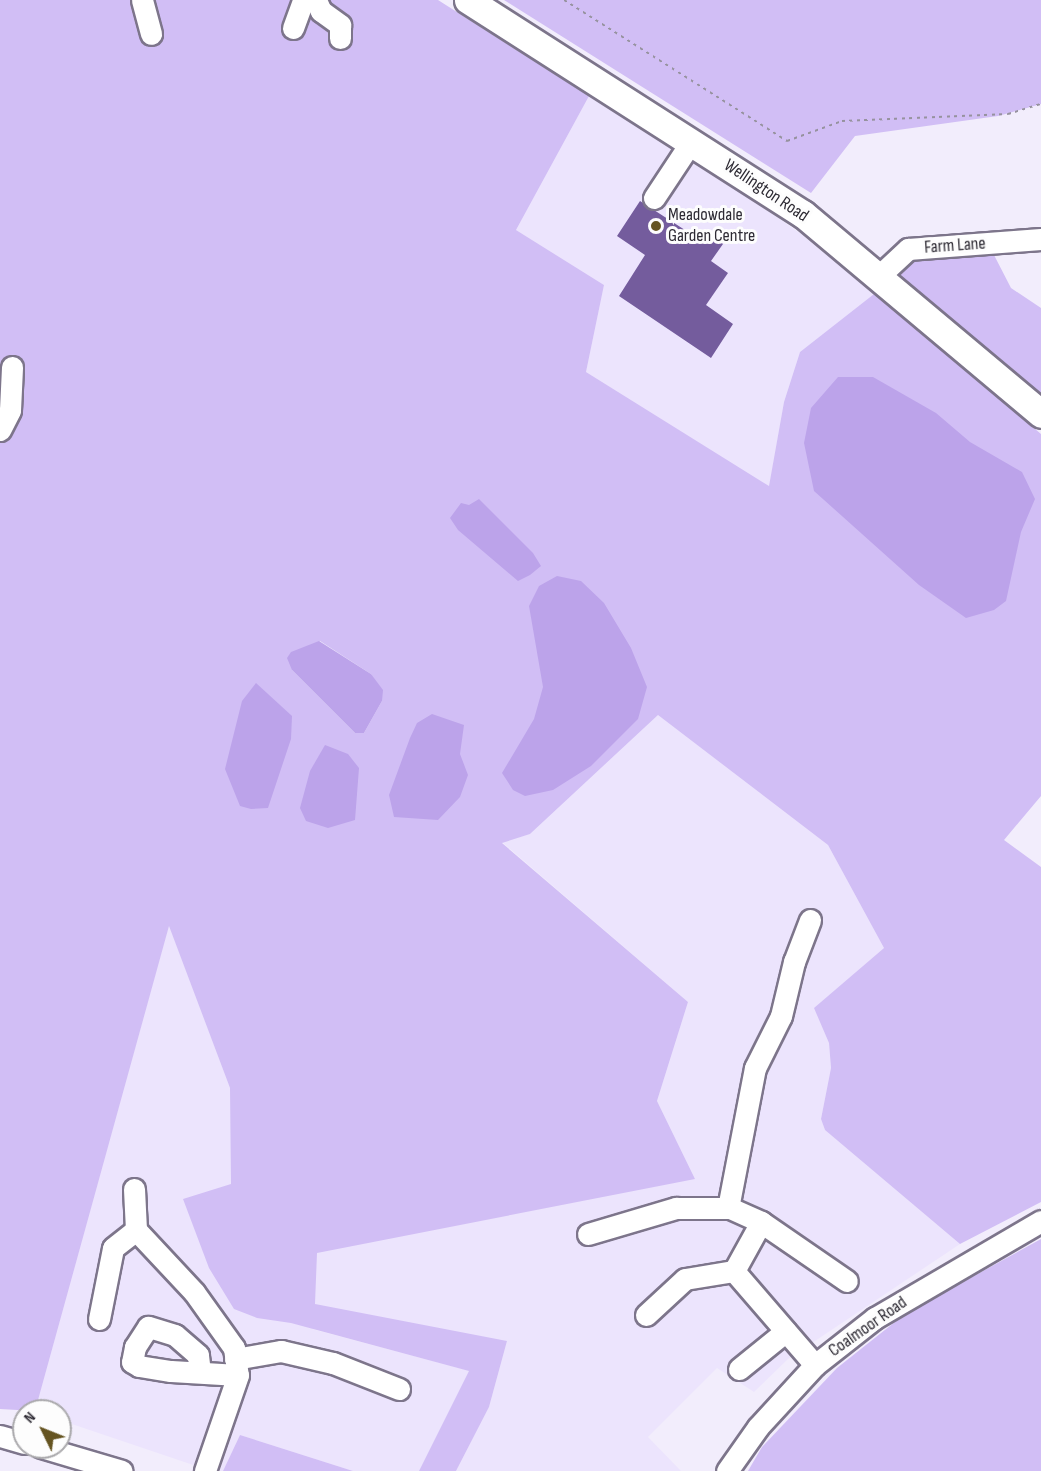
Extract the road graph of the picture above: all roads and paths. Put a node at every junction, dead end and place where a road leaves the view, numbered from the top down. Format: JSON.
{"nodes":[{"id":1,"x":141,"y":0,"type":"edge"},
{"id":2,"x":303,"y":0,"type":"edge"},
{"id":3,"x":316,"y":0,"type":"edge"},
{"id":4,"x":468,"y":0,"type":"edge"},
{"id":5,"x":564,"y":0,"type":"edge"},
{"id":6,"x":293,"y":28,"type":"dead end"},
{"id":7,"x":150,"y":34,"type":"dead end"},
{"id":8,"x":340,"y":38,"type":"dead end"},
{"id":9,"x":1041,"y":104,"type":"edge"},
{"id":10,"x":691,"y":142,"type":"junction"},
{"id":11,"x":654,"y":198,"type":"dead end"},
{"id":12,"x":1041,"y":239,"type":"edge"},
{"id":13,"x":879,"y":276,"type":"junction"},
{"id":14,"x":12,"y":367,"type":"dead end"},
{"id":15,"x":1041,"y":414,"type":"edge"},
{"id":16,"x":0,"y":430,"type":"edge"},
{"id":17,"x":810,"y":920,"type":"dead end"},
{"id":18,"x":134,"y":1189,"type":"dead end"},
{"id":19,"x":728,"y":1208,"type":"junction"},
{"id":20,"x":1041,"y":1221,"type":"edge"},
{"id":21,"x":761,"y":1222,"type":"junction"},
{"id":22,"x":136,"y":1230,"type":"junction"},
{"id":23,"x":588,"y":1234,"type":"dead end"},
{"id":24,"x":735,"y":1271,"type":"junction"},
{"id":25,"x":846,"y":1281,"type":"dead end"},
{"id":26,"x":646,"y":1315,"type":"dead end"},
{"id":27,"x":99,"y":1319,"type":"dead end"},
{"id":28,"x":786,"y":1331,"type":"junction"},
{"id":29,"x":815,"y":1365,"type":"junction"},
{"id":30,"x":237,"y":1367,"type":"junction"},
{"id":31,"x":739,"y":1369,"type":"dead end"},
{"id":32,"x":200,"y":1372,"type":"dead end"},
{"id":33,"x":399,"y":1389,"type":"dead end"},
{"id":34,"x":72,"y":1456,"type":"edge"},
{"id":35,"x":122,"y":1471,"type":"edge"},
{"id":36,"x":205,"y":1471,"type":"edge"},
{"id":37,"x":727,"y":1471,"type":"edge"}],
"edges":[{"from":1,"to":7,"type":"street"},
{"from":2,"to":6,"type":"street"},
{"from":3,"to":8,"type":"street"},
{"from":4,"to":10,"type":"main road","name":"Wellington Road"},
{"from":5,"to":9,"type":"path"},
{"from":10,"to":11,"type":"street"},
{"from":10,"to":13,"type":"main road","name":"Wellington Road"},
{"from":12,"to":13,"type":"street","name":"Farm Lane"},
{"from":13,"to":15,"type":"main road","name":"Wellington Road"},
{"from":14,"to":16,"type":"street"},
{"from":17,"to":19,"type":"street"},
{"from":18,"to":22,"type":"street"},
{"from":19,"to":21,"type":"street"},
{"from":19,"to":23,"type":"street"},
{"from":20,"to":29,"type":"street","name":"Coalmoor Road"},
{"from":21,"to":24,"type":"street"},
{"from":21,"to":25,"type":"street"},
{"from":22,"to":27,"type":"street"},
{"from":22,"to":30,"type":"street"},
{"from":24,"to":26,"type":"street"},
{"from":24,"to":28,"type":"street"},
{"from":28,"to":29,"type":"street"},
{"from":28,"to":31,"type":"street"},
{"from":29,"to":37,"type":"street","name":"Coalmoor Road"},
{"from":30,"to":32,"type":"street"},
{"from":30,"to":33,"type":"street"},
{"from":30,"to":36,"type":"street"},
{"from":34,"to":35,"type":"street"}]}
